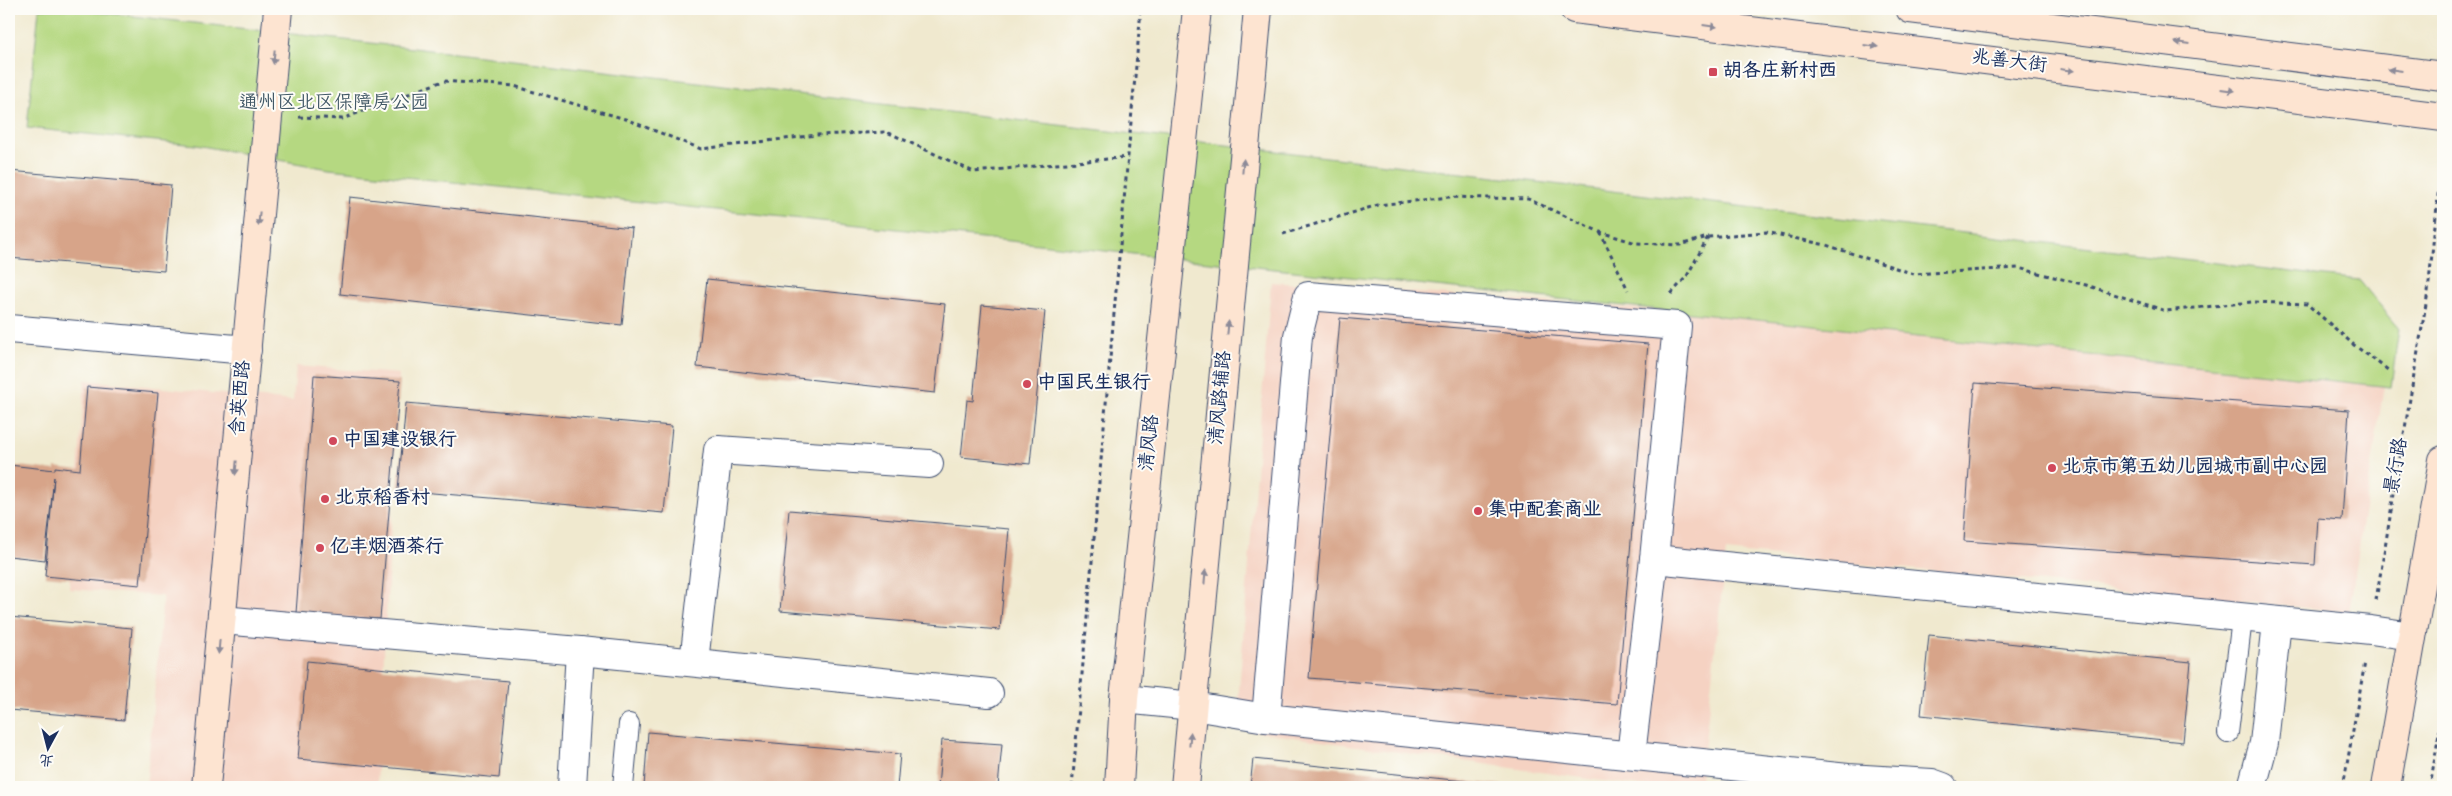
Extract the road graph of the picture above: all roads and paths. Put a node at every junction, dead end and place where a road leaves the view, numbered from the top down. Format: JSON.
{"nodes":[{"id":1,"x":278,"y":9,"type":"edge"},
{"id":2,"x":1141,"y":9,"type":"edge"},
{"id":3,"x":1197,"y":9,"type":"edge"},
{"id":4,"x":1258,"y":9,"type":"edge"},
{"id":5,"x":1574,"y":9,"type":"edge"},
{"id":6,"x":1910,"y":9,"type":"edge"},
{"id":7,"x":2443,"y":76,"type":"edge"},
{"id":8,"x":268,"y":115,"type":"junction"},
{"id":9,"x":2443,"y":117,"type":"edge"},
{"id":10,"x":2443,"y":143,"type":"edge"},
{"id":11,"x":1128,"y":157,"type":"junction"},
{"id":12,"x":1600,"y":232,"type":"junction"},
{"id":13,"x":1284,"y":234,"type":"dead end"},
{"id":14,"x":1708,"y":237,"type":"junction"},
{"id":15,"x":1645,"y":324,"type":"junction"},
{"id":16,"x":9,"y":329,"type":"edge"},
{"id":17,"x":247,"y":350,"type":"junction"},
{"id":18,"x":2388,"y":370,"type":"dead end"},
{"id":19,"x":2443,"y":460,"type":"edge"},
{"id":20,"x":929,"y":464,"type":"dead end"},
{"id":21,"x":1654,"y":559,"type":"junction"},
{"id":22,"x":2242,"y":619,"type":"junction"},
{"id":23,"x":222,"y":620,"type":"junction"},
{"id":24,"x":2277,"y":622,"type":"junction"},
{"id":25,"x":2371,"y":630,"type":"junction"},
{"id":26,"x":2412,"y":636,"type":"junction"},
{"id":27,"x":580,"y":651,"type":"junction"},
{"id":28,"x":694,"y":662,"type":"junction"},
{"id":29,"x":989,"y":693,"type":"dead end"},
{"id":30,"x":1124,"y":699,"type":"junction"},
{"id":31,"x":1193,"y":706,"type":"junction"},
{"id":32,"x":2443,"y":710,"type":"edge"},
{"id":33,"x":1266,"y":718,"type":"junction"},
{"id":34,"x":629,"y":724,"type":"dead end"},
{"id":35,"x":2228,"y":733,"type":"dead end"},
{"id":36,"x":1631,"y":755,"type":"junction"},
{"id":37,"x":206,"y":787,"type":"edge"},
{"id":38,"x":572,"y":787,"type":"edge"},
{"id":39,"x":623,"y":787,"type":"edge"},
{"id":40,"x":1072,"y":787,"type":"edge"},
{"id":41,"x":1119,"y":787,"type":"edge"},
{"id":42,"x":1185,"y":787,"type":"edge"},
{"id":43,"x":1943,"y":787,"type":"edge"},
{"id":44,"x":2252,"y":787,"type":"edge"},
{"id":45,"x":2342,"y":787,"type":"edge"},
{"id":46,"x":2386,"y":787,"type":"edge"},
{"id":47,"x":2430,"y":787,"type":"edge"}],
"edges":[{"from":1,"to":8,"type":"street","name":"含英西路","one_way":true},
{"from":2,"to":11,"type":"path"},
{"from":3,"to":30,"type":"street","name":"清风路"},
{"from":31,"to":4,"type":"street","name":"清风路辅路","one_way":true},
{"from":5,"to":9,"type":"street","name":"兆善大街","one_way":true},
{"from":7,"to":6,"type":"street","one_way":true},
{"from":8,"to":11,"type":"path"},
{"from":8,"to":17,"type":"street","name":"含英西路","one_way":true},
{"from":10,"to":25,"type":"path","name":"景行路"},
{"from":11,"to":40,"type":"path"},
{"from":12,"to":13,"type":"path"},
{"from":12,"to":14,"type":"path"},
{"from":12,"to":15,"type":"path"},
{"from":14,"to":15,"type":"path"},
{"from":14,"to":18,"type":"path"},
{"from":15,"to":21,"type":"street"},
{"from":15,"to":33,"type":"street"},
{"from":16,"to":17,"type":"street"},
{"from":17,"to":23,"type":"street","name":"含英西路","one_way":true},
{"from":19,"to":26,"type":"street"},
{"from":20,"to":28,"type":"street"},
{"from":21,"to":22,"type":"street"},
{"from":21,"to":36,"type":"street"},
{"from":22,"to":24,"type":"street"},
{"from":22,"to":35,"type":"lane"},
{"from":23,"to":27,"type":"street"},
{"from":23,"to":37,"type":"street","name":"含英西路","one_way":true},
{"from":24,"to":25,"type":"street"},
{"from":24,"to":44,"type":"street"},
{"from":25,"to":26,"type":"street"},
{"from":25,"to":45,"type":"path","name":"景行路"},
{"from":26,"to":46,"type":"street"},
{"from":27,"to":28,"type":"street"},
{"from":27,"to":38,"type":"street"},
{"from":28,"to":29,"type":"street"},
{"from":30,"to":31,"type":"street"},
{"from":30,"to":41,"type":"street","name":"清风路"},
{"from":31,"to":33,"type":"street"},
{"from":42,"to":31,"type":"street","name":"清风路辅路","one_way":true},
{"from":32,"to":47,"type":"path"},
{"from":33,"to":36,"type":"street"},
{"from":34,"to":39,"type":"lane"},
{"from":36,"to":43,"type":"street"}]}
